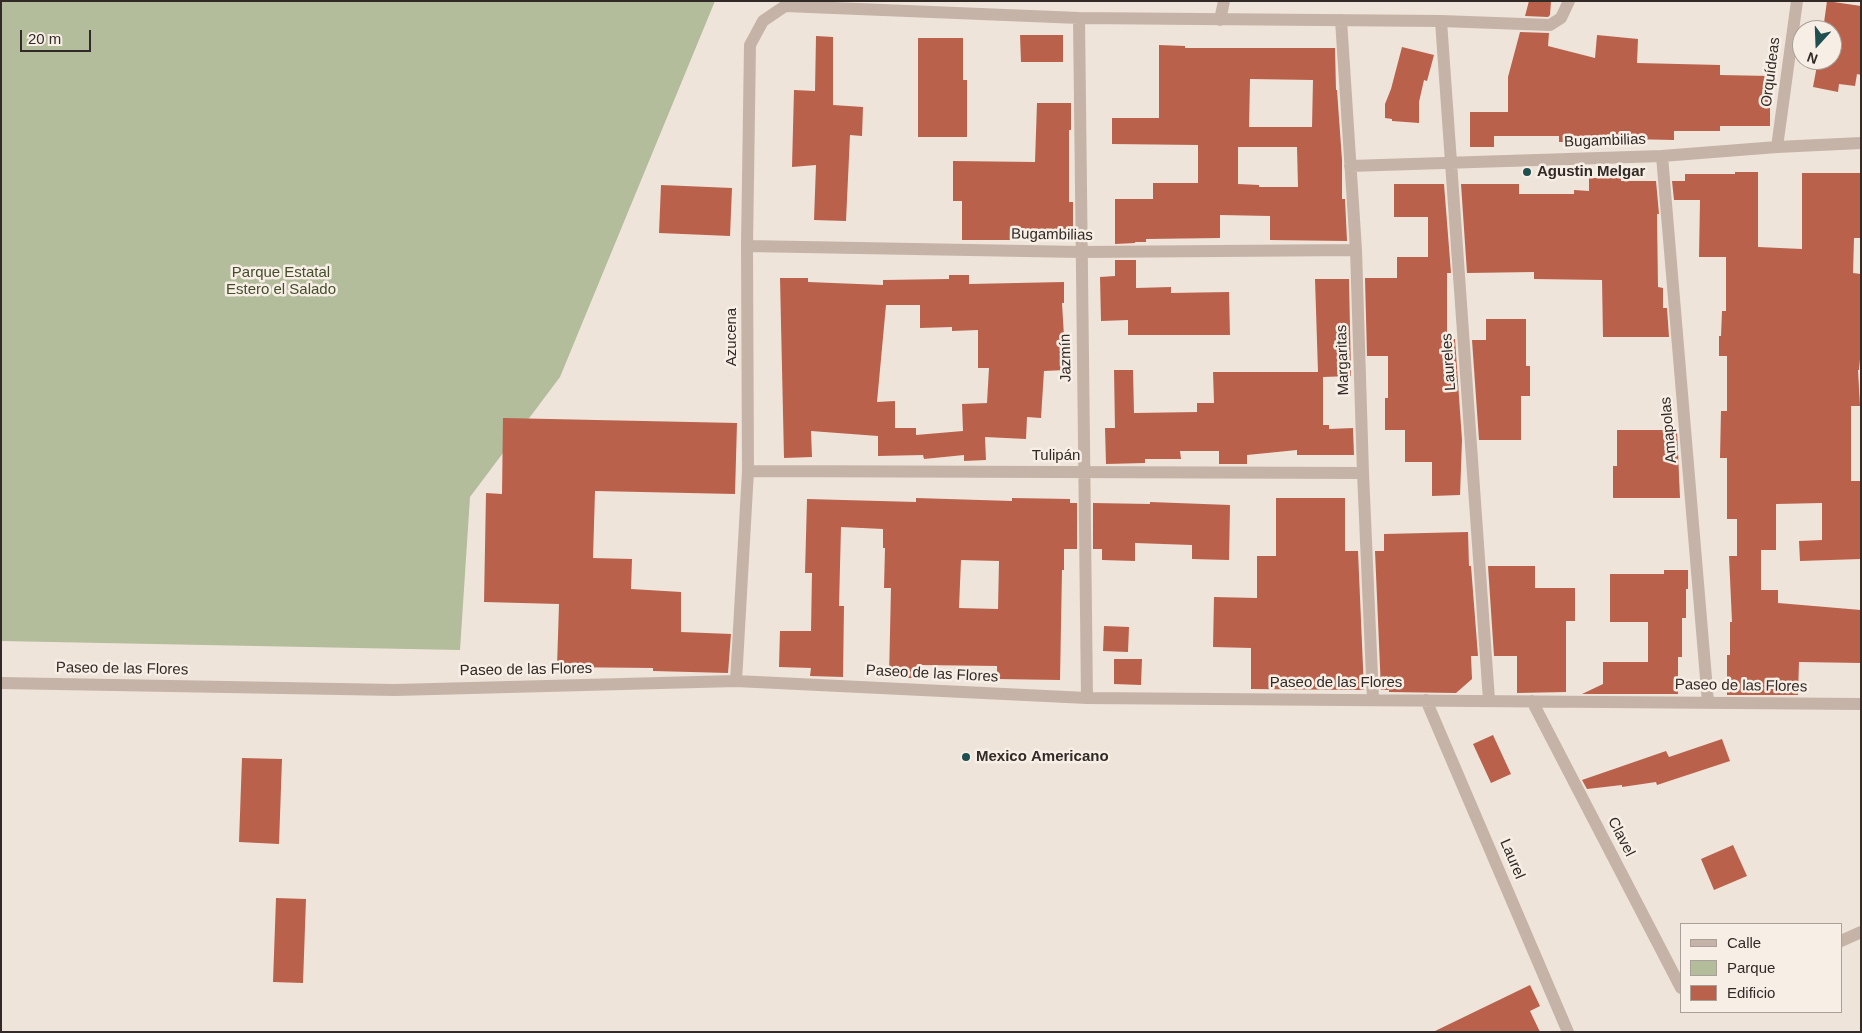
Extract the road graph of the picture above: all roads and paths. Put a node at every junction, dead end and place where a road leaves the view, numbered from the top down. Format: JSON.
{"nodes":[{"id":1,"x":1224,"y":1,"type":"edge"},
{"id":2,"x":1796,"y":1,"type":"edge"},
{"id":3,"x":1569,"y":3,"type":"edge"},
{"id":4,"x":1079,"y":18,"type":"junction"},
{"id":5,"x":1220,"y":20,"type":"junction"},
{"id":6,"x":1341,"y":20,"type":"junction"},
{"id":7,"x":1441,"y":21,"type":"junction"},
{"id":8,"x":1861,"y":143,"type":"edge"},
{"id":9,"x":1778,"y":147,"type":"junction"},
{"id":10,"x":1662,"y":156,"type":"junction"},
{"id":11,"x":1451,"y":162,"type":"junction"},
{"id":12,"x":1350,"y":166,"type":"junction"},
{"id":13,"x":747,"y":246,"type":"junction"},
{"id":14,"x":1356,"y":250,"type":"junction"},
{"id":15,"x":1082,"y":252,"type":"junction"},
{"id":16,"x":748,"y":472,"type":"junction"},
{"id":17,"x":1084,"y":472,"type":"junction"},
{"id":18,"x":1362,"y":473,"type":"junction"},
{"id":19,"x":736,"y":681,"type":"junction"},
{"id":20,"x":1,"y":683,"type":"edge"},
{"id":21,"x":1087,"y":698,"type":"junction"},
{"id":22,"x":1374,"y":699,"type":"junction"},
{"id":23,"x":1426,"y":700,"type":"junction"},
{"id":24,"x":1489,"y":700,"type":"junction"},
{"id":25,"x":1532,"y":701,"type":"junction"},
{"id":26,"x":1708,"y":702,"type":"junction"},
{"id":27,"x":1861,"y":704,"type":"edge"},
{"id":28,"x":1861,"y":932,"type":"edge"},
{"id":29,"x":1842,"y":942,"type":"edge"},
{"id":30,"x":1680,"y":986,"type":"edge"},
{"id":31,"x":1568,"y":1032,"type":"edge"}],
"edges":[{"from":1,"to":5,"type":"street"},
{"from":2,"to":9,"type":"street","name":"Orquídeas"},
{"from":3,"to":7,"type":"street"},
{"from":4,"to":5,"type":"street"},
{"from":4,"to":13,"type":"street","name":"Azucena"},
{"from":4,"to":15,"type":"street","name":"Jazmín"},
{"from":5,"to":6,"type":"street"},
{"from":6,"to":7,"type":"street"},
{"from":6,"to":12,"type":"street","name":"Margaritas"},
{"from":7,"to":11,"type":"street","name":"Laureles"},
{"from":8,"to":9,"type":"street","name":"Bugambilias"},
{"from":9,"to":10,"type":"street","name":"Bugambilias"},
{"from":10,"to":11,"type":"street","name":"Bugambilias"},
{"from":10,"to":26,"type":"street","name":"Amapolas"},
{"from":11,"to":12,"type":"street","name":"Bugambilias"},
{"from":11,"to":24,"type":"street","name":"Laureles"},
{"from":12,"to":14,"type":"street","name":"Margaritas"},
{"from":13,"to":15,"type":"street","name":"Bugambilias"},
{"from":13,"to":16,"type":"street","name":"Azucena"},
{"from":14,"to":15,"type":"street","name":"Bugambilias"},
{"from":14,"to":18,"type":"street","name":"Margaritas"},
{"from":15,"to":17,"type":"street","name":"Jazmín"},
{"from":16,"to":17,"type":"street","name":"Tulipán"},
{"from":16,"to":19,"type":"street","name":"Azucena"},
{"from":17,"to":18,"type":"street","name":"Tulipán"},
{"from":17,"to":21,"type":"street","name":"Jazmín"},
{"from":18,"to":22,"type":"street","name":"Margaritas"},
{"from":19,"to":20,"type":"street","name":"Paseo de las Flores"},
{"from":19,"to":21,"type":"street","name":"Paseo de las Flores"},
{"from":21,"to":22,"type":"street","name":"Paseo de las Flores"},
{"from":22,"to":23,"type":"street","name":"Paseo de las Flores"},
{"from":23,"to":24,"type":"street","name":"Paseo de las Flores"},
{"from":23,"to":31,"type":"street","name":"Laurel"},
{"from":24,"to":25,"type":"street","name":"Paseo de las Flores"},
{"from":25,"to":26,"type":"street","name":"Paseo de las Flores"},
{"from":25,"to":30,"type":"street","name":"Clavel"},
{"from":26,"to":27,"type":"street","name":"Paseo de las Flores"},
{"from":28,"to":29,"type":"street"}]}
